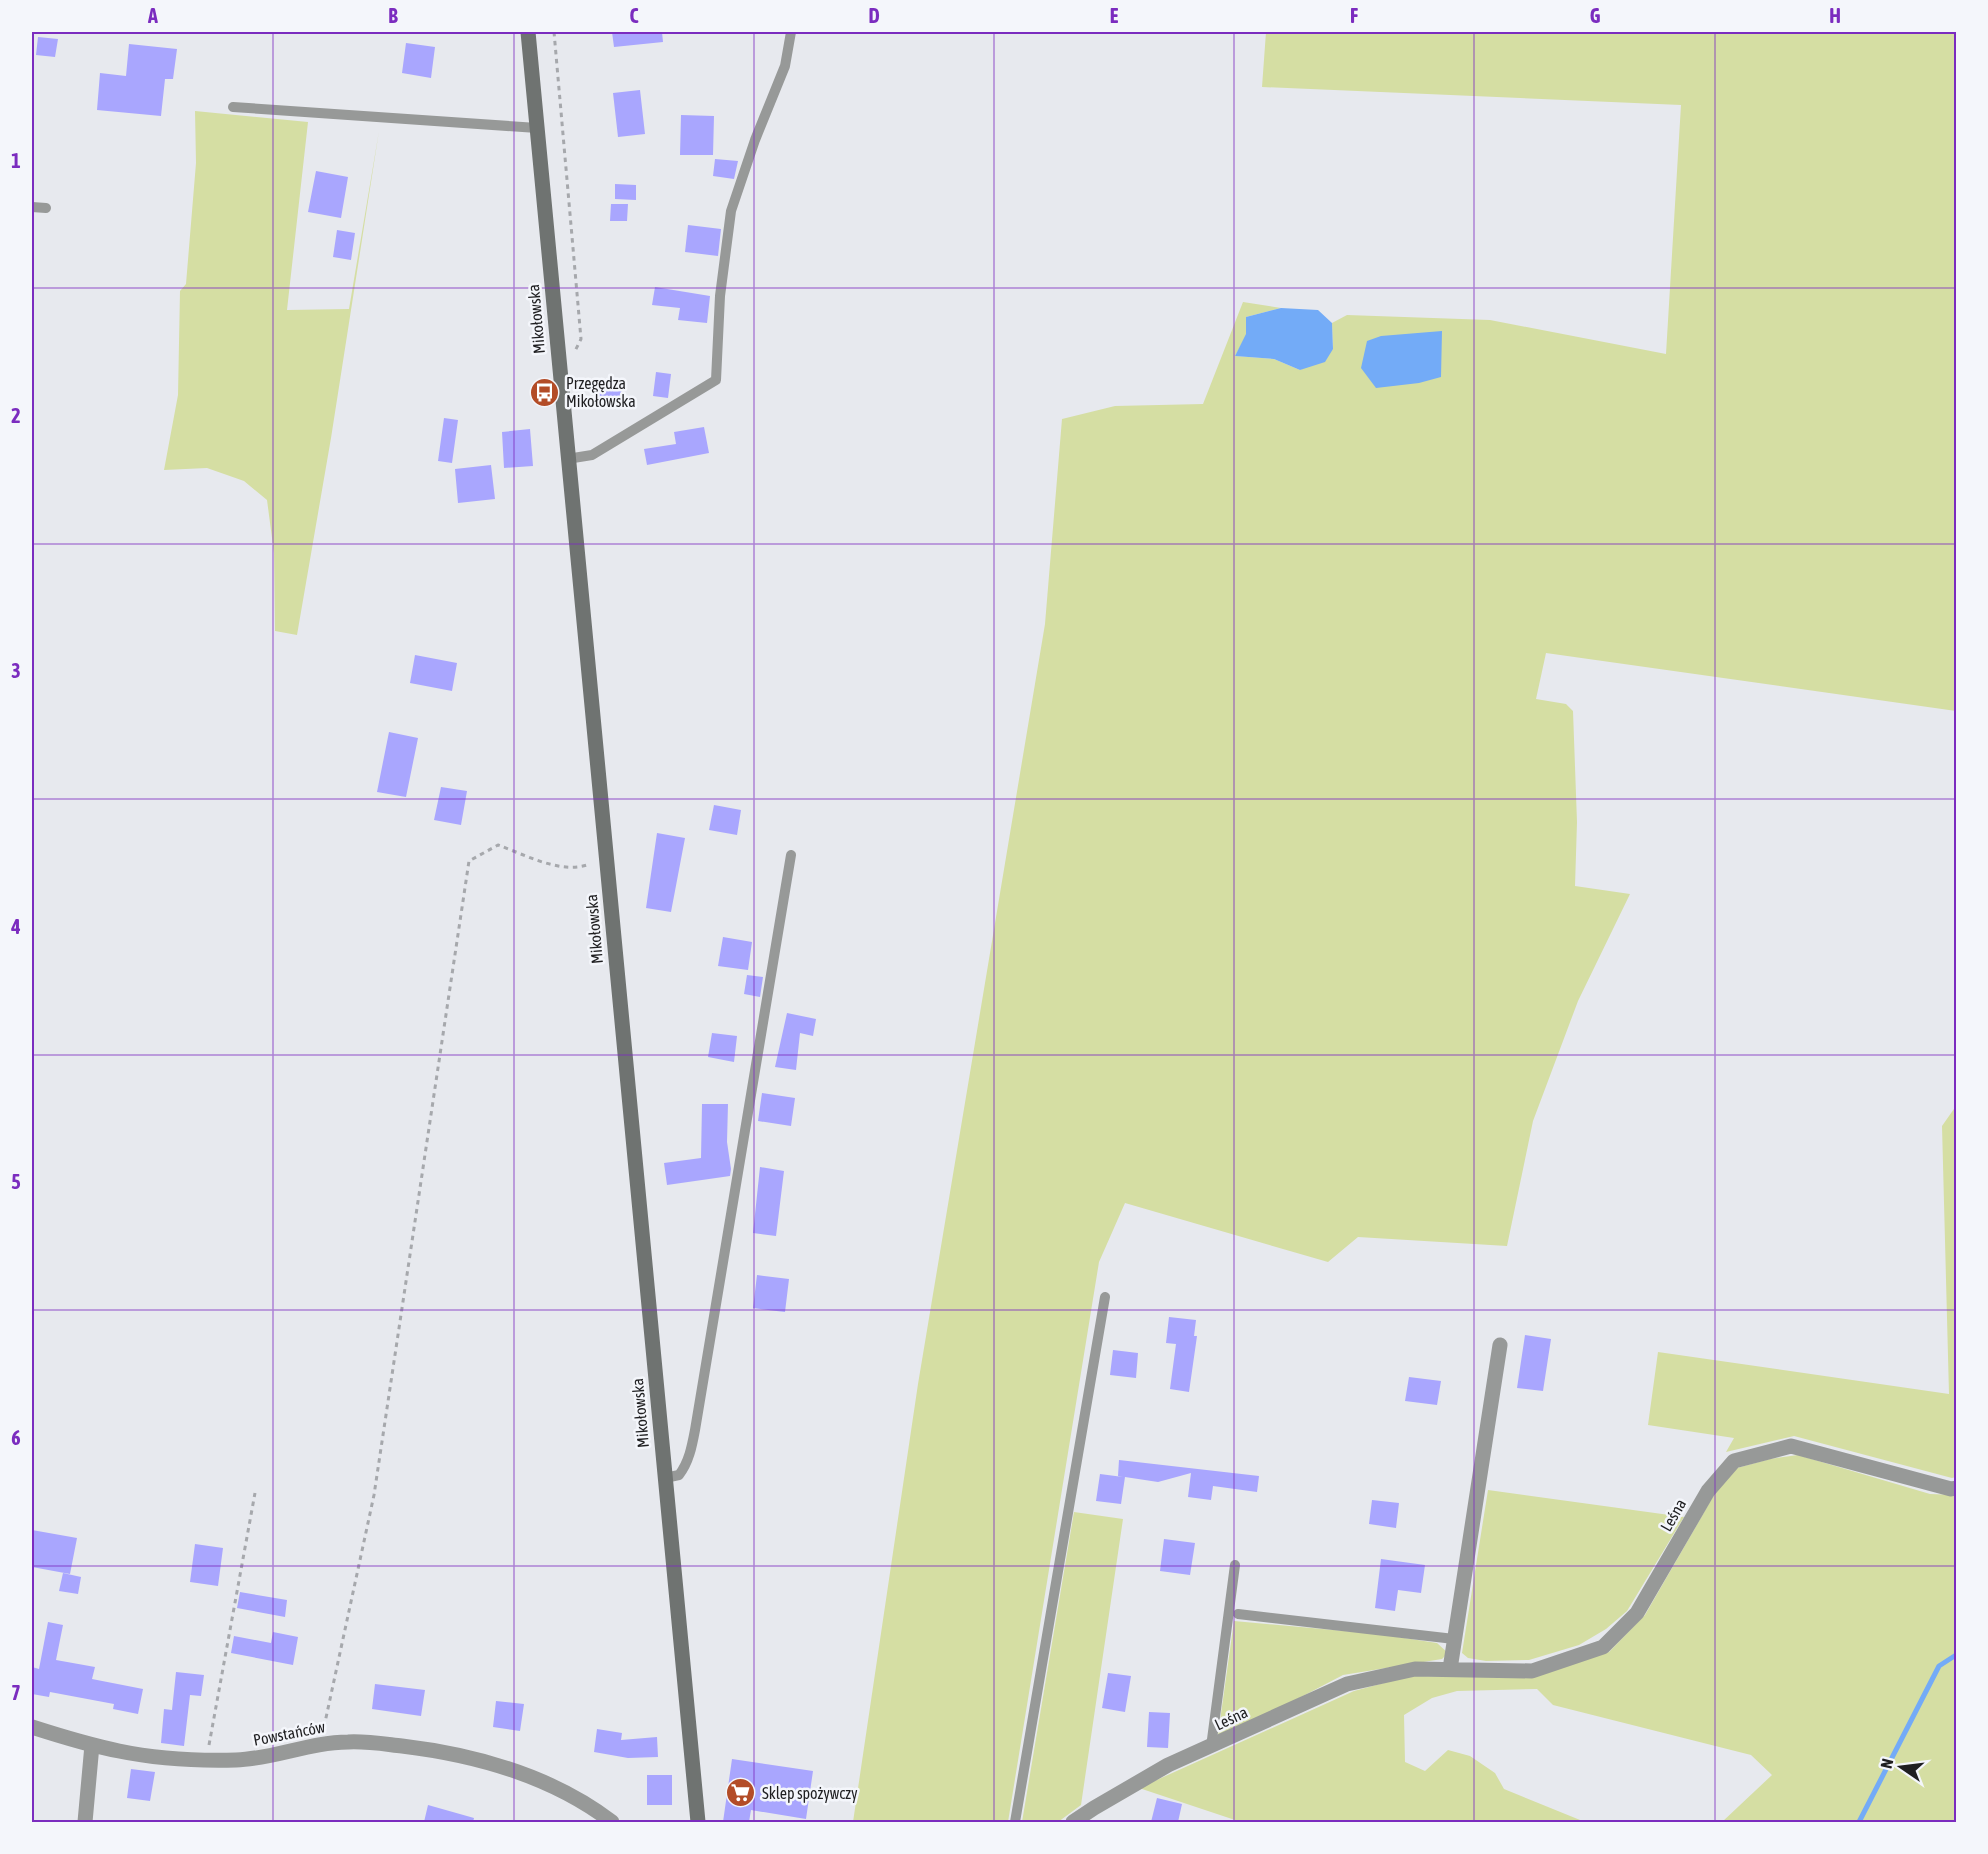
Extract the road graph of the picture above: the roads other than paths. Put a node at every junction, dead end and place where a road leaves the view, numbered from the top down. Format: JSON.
{"nodes":[{"id":1,"x":528,"y":32,"type":"edge"},
{"id":2,"x":791,"y":32,"type":"edge"},
{"id":3,"x":232,"y":106,"type":"dead end"},
{"id":4,"x":537,"y":128,"type":"junction"},
{"id":5,"x":32,"y":207,"type":"edge"},
{"id":6,"x":46,"y":208,"type":"dead end"},
{"id":7,"x":567,"y":459,"type":"junction"},
{"id":8,"x":791,"y":855,"type":"dead end"},
{"id":9,"x":1105,"y":1297,"type":"dead end"},
{"id":10,"x":1500,"y":1346,"type":"dead end"},
{"id":11,"x":665,"y":1478,"type":"junction"},
{"id":12,"x":1956,"y":1488,"type":"edge"},
{"id":13,"x":1235,"y":1565,"type":"dead end"},
{"id":14,"x":1238,"y":1614,"type":"dead end"},
{"id":15,"x":1454,"y":1639,"type":"junction"},
{"id":16,"x":1450,"y":1669,"type":"junction"},
{"id":17,"x":32,"y":1727,"type":"edge"},
{"id":18,"x":92,"y":1745,"type":"junction"},
{"id":19,"x":1211,"y":1747,"type":"junction"},
{"id":20,"x":85,"y":1822,"type":"edge"},
{"id":21,"x":612,"y":1822,"type":"edge"},
{"id":22,"x":698,"y":1822,"type":"edge"},
{"id":23,"x":1015,"y":1822,"type":"edge"},
{"id":24,"x":1073,"y":1822,"type":"edge"}],
"edges":[{"from":1,"to":4,"type":"main road","name":"Mikołowska"},
{"from":2,"to":7,"type":"lane"},
{"from":3,"to":4,"type":"lane"},
{"from":4,"to":7,"type":"main road","name":"Mikołowska"},
{"from":5,"to":6,"type":"lane"},
{"from":7,"to":11,"type":"main road","name":"Mikołowska"},
{"from":8,"to":11,"type":"lane"},
{"from":9,"to":23,"type":"lane"},
{"from":10,"to":15,"type":"street"},
{"from":11,"to":22,"type":"main road","name":"Mikołowska"},
{"from":12,"to":16,"type":"street","name":"Leśna"},
{"from":13,"to":19,"type":"lane"},
{"from":14,"to":15,"type":"lane"},
{"from":15,"to":16,"type":"street"},
{"from":16,"to":19,"type":"street","name":"Leśna"},
{"from":17,"to":18,"type":"street","name":"Powstańców"},
{"from":18,"to":20,"type":"street"},
{"from":18,"to":21,"type":"street","name":"Powstańców"},
{"from":19,"to":24,"type":"street","name":"Leśna"}]}
